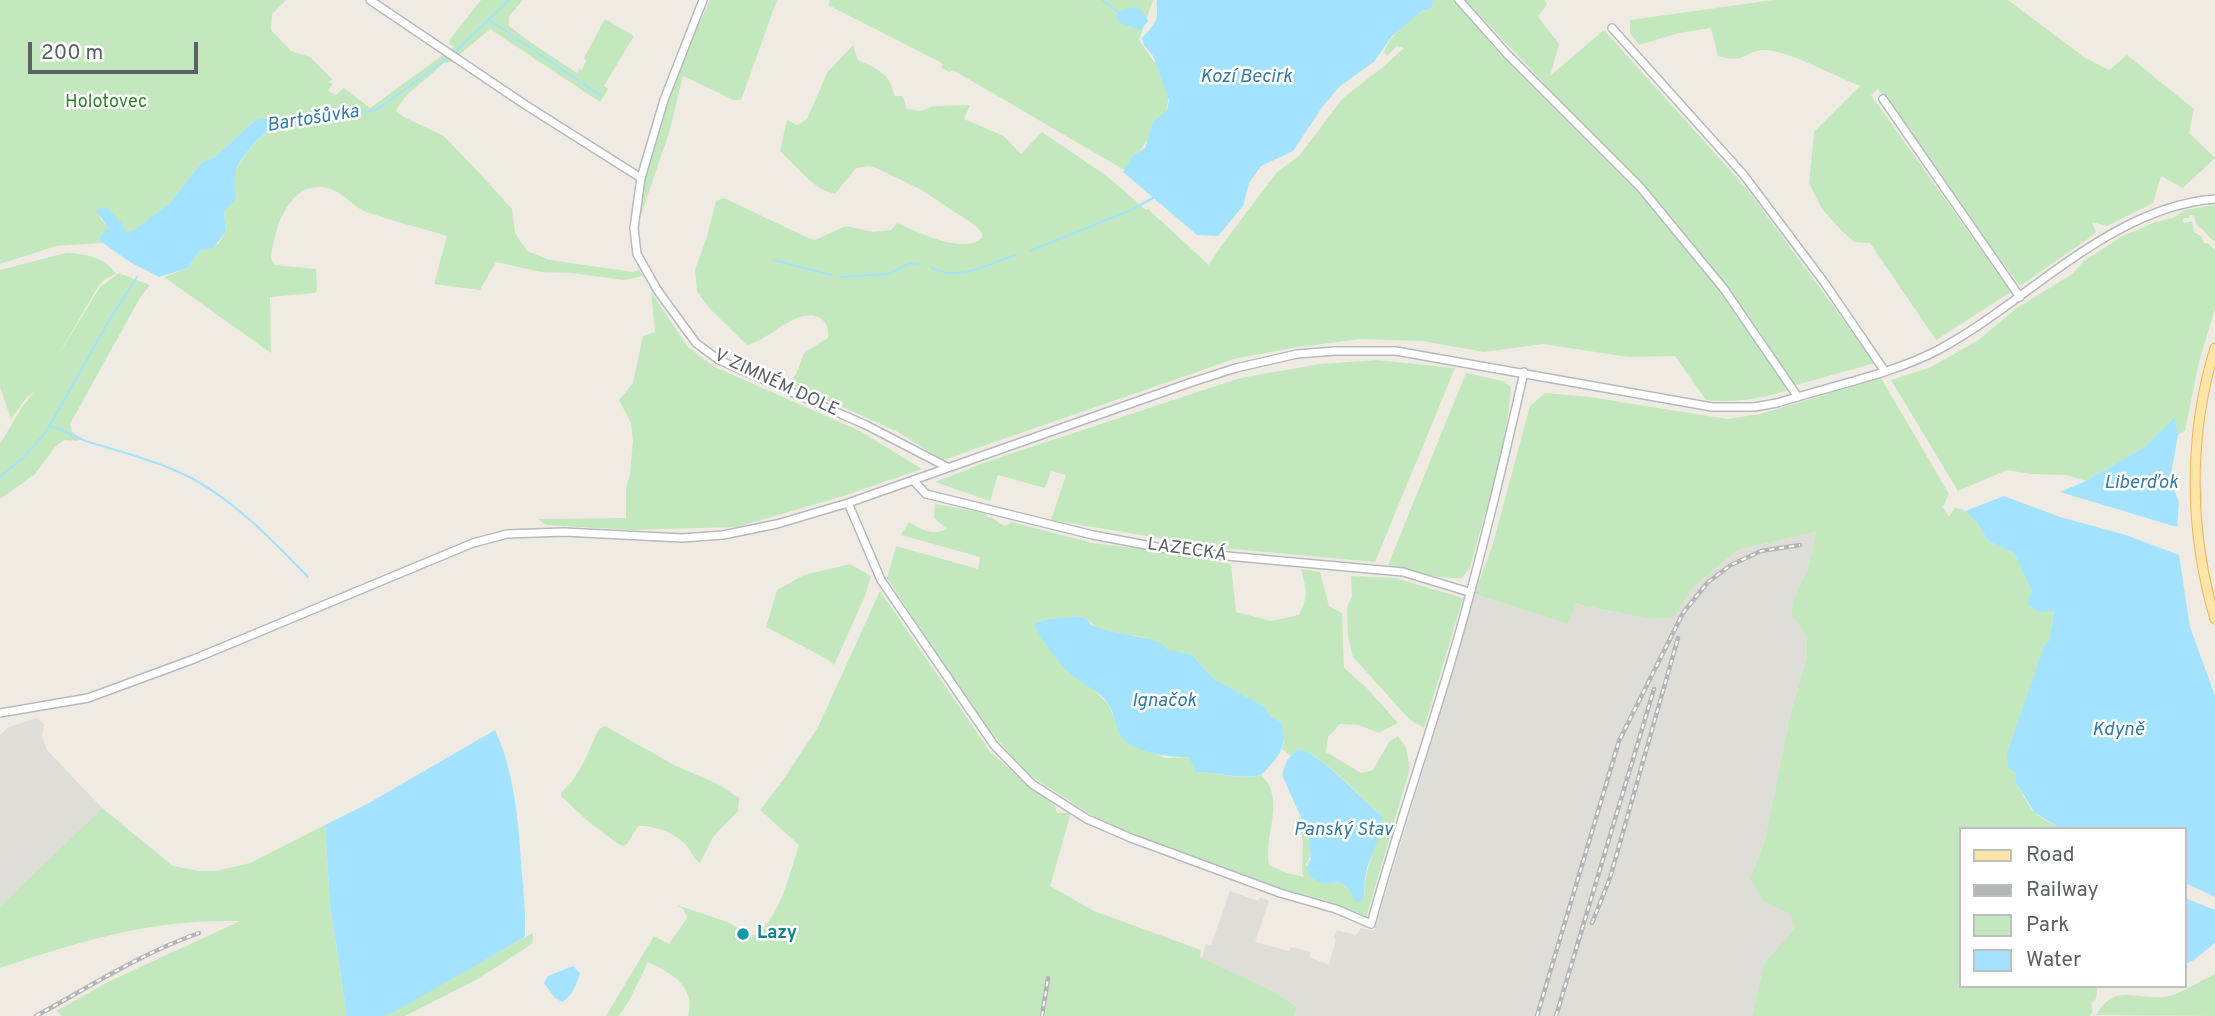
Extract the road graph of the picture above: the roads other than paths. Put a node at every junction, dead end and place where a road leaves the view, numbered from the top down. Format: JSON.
{"nodes":[{"id":1,"x":370,"y":0,"type":"edge"},
{"id":2,"x":702,"y":0,"type":"edge"},
{"id":3,"x":1459,"y":0,"type":"edge"},
{"id":4,"x":1612,"y":28,"type":"dead end"},
{"id":5,"x":1883,"y":99,"type":"dead end"},
{"id":6,"x":641,"y":178,"type":"junction"},
{"id":7,"x":2215,"y":200,"type":"edge"},
{"id":8,"x":2020,"y":297,"type":"junction"},
{"id":9,"x":2215,"y":348,"type":"edge"},
{"id":10,"x":1884,"y":370,"type":"junction"},
{"id":11,"x":1524,"y":372,"type":"junction"},
{"id":12,"x":1798,"y":397,"type":"junction"},
{"id":13,"x":947,"y":467,"type":"junction"},
{"id":14,"x":913,"y":480,"type":"junction"},
{"id":15,"x":848,"y":503,"type":"junction"},
{"id":16,"x":1469,"y":592,"type":"junction"},
{"id":17,"x":2215,"y":620,"type":"edge"},
{"id":18,"x":0,"y":713,"type":"edge"}],
"edges":[{"from":1,"to":6,"type":"street"},
{"from":2,"to":6,"type":"street","name":"V ZIMNÉM DOLE"},
{"from":3,"to":12,"type":"street"},
{"from":4,"to":10,"type":"street"},
{"from":5,"to":8,"type":"street"},
{"from":6,"to":13,"type":"street","name":"V ZIMNÉM DOLE"},
{"from":7,"to":8,"type":"street"},
{"from":8,"to":10,"type":"street"},
{"from":9,"to":17,"type":"main road"},
{"from":10,"to":12,"type":"street"},
{"from":11,"to":12,"type":"street"},
{"from":11,"to":13,"type":"street"},
{"from":11,"to":16,"type":"street"},
{"from":13,"to":14,"type":"street"},
{"from":14,"to":15,"type":"street"},
{"from":14,"to":16,"type":"street","name":"LAZECKÁ"},
{"from":15,"to":16,"type":"street"},
{"from":15,"to":18,"type":"street"}]}
